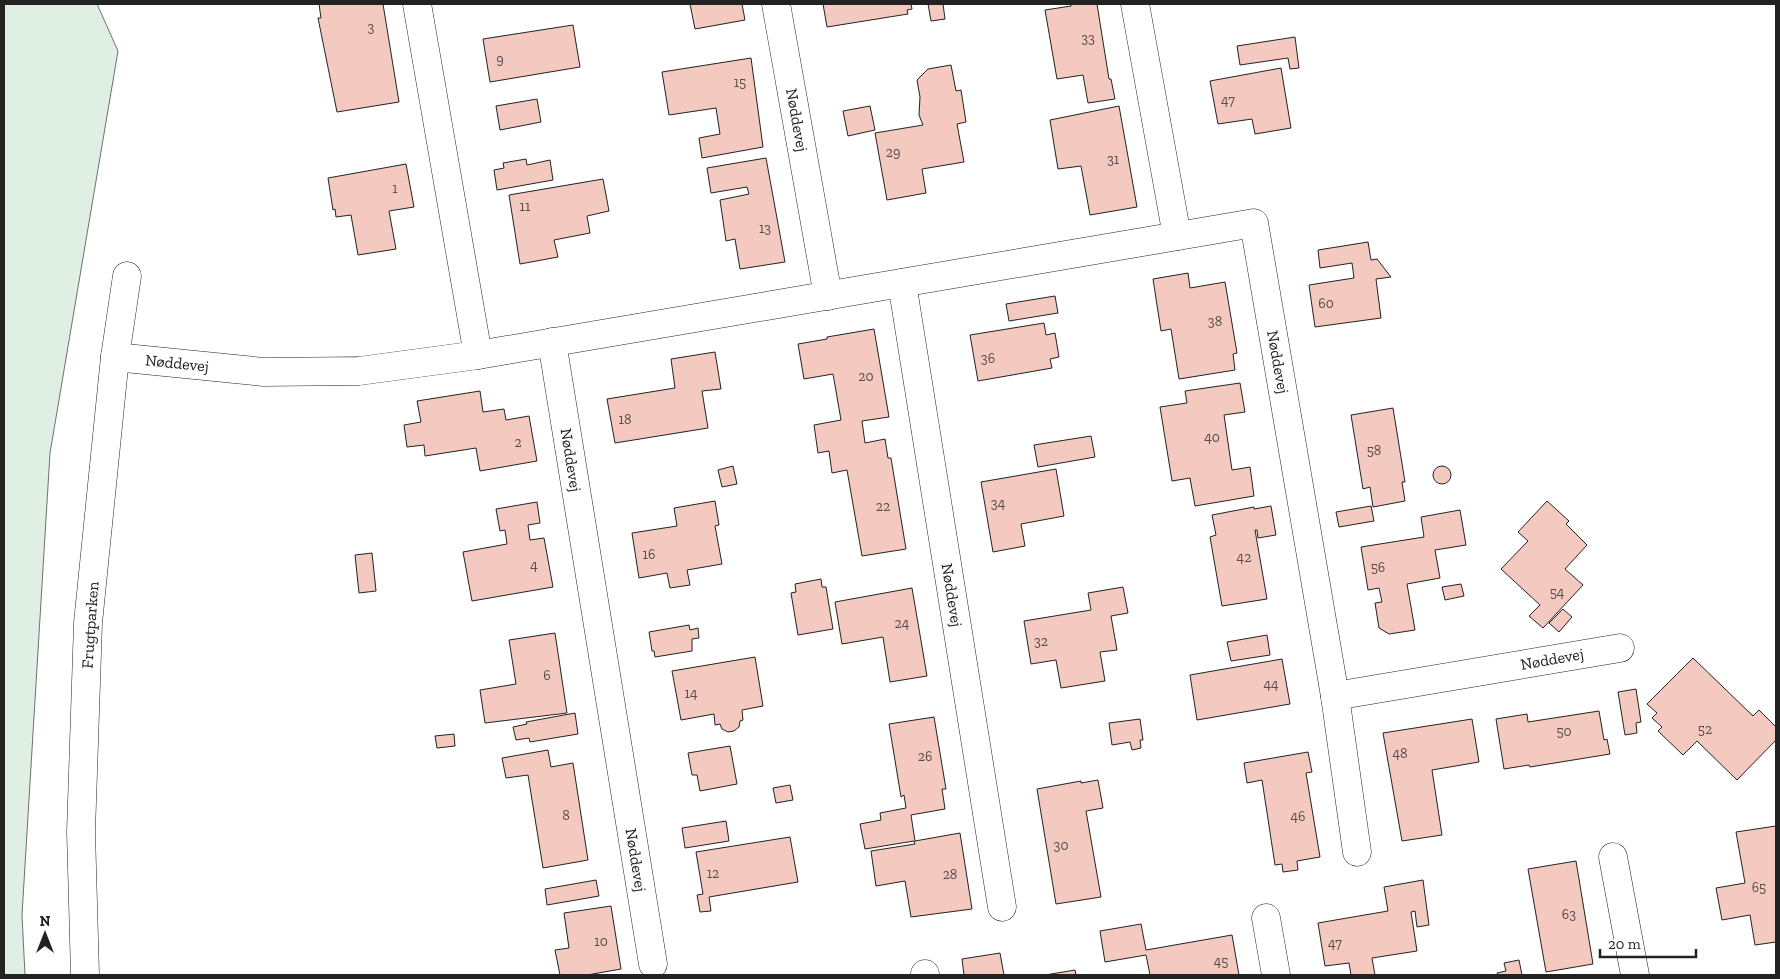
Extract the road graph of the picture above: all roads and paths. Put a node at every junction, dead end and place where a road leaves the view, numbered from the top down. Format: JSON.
{"nodes":[{"id":1,"x":418,"y":4,"type":"edge"},
{"id":2,"x":776,"y":4,"type":"edge"},
{"id":3,"x":1136,"y":4,"type":"edge"},
{"id":4,"x":1177,"y":236,"type":"junction"},
{"id":5,"x":127,"y":276,"type":"dead end"},
{"id":6,"x":902,"y":283,"type":"junction"},
{"id":7,"x":828,"y":296,"type":"junction"},
{"id":8,"x":552,"y":342,"type":"junction"},
{"id":9,"x":478,"y":355,"type":"junction"},
{"id":10,"x":115,"y":357,"type":"junction"},
{"id":11,"x":1620,"y":648,"type":"dead end"},
{"id":12,"x":1335,"y":696,"type":"junction"},
{"id":13,"x":1357,"y":852,"type":"dead end"},
{"id":14,"x":1613,"y":857,"type":"dead end"},
{"id":15,"x":1002,"y":907,"type":"dead end"},
{"id":16,"x":1266,"y":918,"type":"dead end"},
{"id":17,"x":653,"y":964,"type":"dead end"},
{"id":18,"x":85,"y":975,"type":"edge"},
{"id":19,"x":1276,"y":975,"type":"edge"},
{"id":20,"x":1635,"y":975,"type":"edge"}],
"edges":[{"from":1,"to":9,"type":"street"},
{"from":2,"to":7,"type":"street","name":"Nøddevej"},
{"from":3,"to":4,"type":"street"},
{"from":4,"to":6,"type":"street","name":"Nøddevej"},
{"from":4,"to":12,"type":"street","name":"Nøddevej"},
{"from":5,"to":10,"type":"street","name":"Frugtparken"},
{"from":6,"to":7,"type":"street","name":"Nøddevej"},
{"from":6,"to":15,"type":"street","name":"Nøddevej"},
{"from":7,"to":8,"type":"street","name":"Nøddevej"},
{"from":8,"to":9,"type":"street","name":"Nøddevej"},
{"from":8,"to":17,"type":"street","name":"Nøddevej"},
{"from":9,"to":10,"type":"street","name":"Nøddevej"},
{"from":10,"to":18,"type":"street","name":"Frugtparken"},
{"from":11,"to":12,"type":"street","name":"Nøddevej"},
{"from":12,"to":13,"type":"street","name":"Nøddevej"},
{"from":14,"to":20,"type":"street"},
{"from":16,"to":19,"type":"street"}]}
